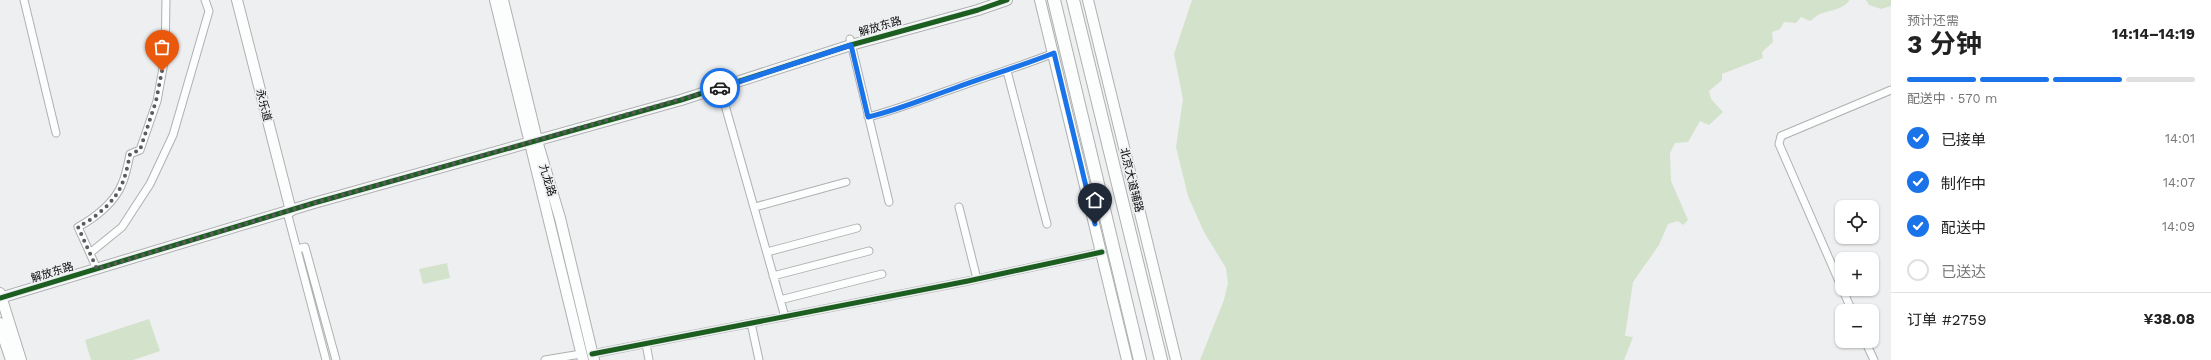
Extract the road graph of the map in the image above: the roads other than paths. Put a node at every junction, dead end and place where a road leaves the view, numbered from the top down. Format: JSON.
{"nodes":[{"id":1,"x":24,"y":0,"type":"edge"},
{"id":2,"x":166,"y":0,"type":"edge"},
{"id":3,"x":205,"y":0,"type":"edge"},
{"id":4,"x":236,"y":0,"type":"edge"},
{"id":5,"x":241,"y":0,"type":"edge"},
{"id":6,"x":495,"y":0,"type":"edge"},
{"id":7,"x":503,"y":0,"type":"edge"},
{"id":8,"x":989,"y":0,"type":"edge"},
{"id":9,"x":1007,"y":0,"type":"edge"},
{"id":10,"x":1040,"y":0,"type":"edge"},
{"id":11,"x":1054,"y":0,"type":"edge"},
{"id":12,"x":1073,"y":0,"type":"edge"},
{"id":13,"x":1088,"y":0,"type":"edge"},
{"id":14,"x":851,"y":42,"type":"junction"},
{"id":15,"x":1054,"y":53,"type":"junction"},
{"id":16,"x":1007,"y":71,"type":"junction"},
{"id":17,"x":720,"y":85,"type":"junction"},
{"id":18,"x":1891,"y":90,"type":"edge"},
{"id":19,"x":868,"y":117,"type":"junction"},
{"id":20,"x":56,"y":134,"type":"dead end"},
{"id":21,"x":532,"y":139,"type":"junction"},
{"id":22,"x":846,"y":182,"type":"dead end"},
{"id":23,"x":889,"y":202,"type":"dead end"},
{"id":24,"x":755,"y":207,"type":"junction"},
{"id":25,"x":959,"y":207,"type":"dead end"},
{"id":26,"x":291,"y":208,"type":"junction"},
{"id":27,"x":1047,"y":224,"type":"dead end"},
{"id":28,"x":857,"y":228,"type":"dead end"},
{"id":29,"x":297,"y":249,"type":"junction"},
{"id":30,"x":869,"y":251,"type":"dead end"},
{"id":31,"x":767,"y":252,"type":"junction"},
{"id":32,"x":1102,"y":252,"type":"junction"},
{"id":33,"x":90,"y":253,"type":"junction"},
{"id":34,"x":96,"y":267,"type":"junction"},
{"id":35,"x":882,"y":274,"type":"dead end"},
{"id":36,"x":773,"y":276,"type":"junction"},
{"id":37,"x":977,"y":279,"type":"junction"},
{"id":38,"x":0,"y":295,"type":"edge"},
{"id":39,"x":780,"y":300,"type":"junction"},
{"id":40,"x":1849,"y":304,"type":"edge"},
{"id":41,"x":785,"y":317,"type":"junction"},
{"id":42,"x":751,"y":323,"type":"junction"},
{"id":43,"x":0,"y":324,"type":"edge"},
{"id":44,"x":646,"y":344,"type":"junction"},
{"id":45,"x":1868,"y":348,"type":"edge"},
{"id":46,"x":582,"y":357,"type":"edge"},
{"id":47,"x":593,"y":357,"type":"edge"},
{"id":48,"x":12,"y":360,"type":"edge"},
{"id":49,"x":21,"y":360,"type":"edge"},
{"id":50,"x":326,"y":360,"type":"edge"},
{"id":51,"x":336,"y":360,"type":"edge"},
{"id":52,"x":545,"y":360,"type":"edge"},
{"id":53,"x":649,"y":360,"type":"edge"},
{"id":54,"x":758,"y":360,"type":"edge"},
{"id":55,"x":1127,"y":360,"type":"edge"},
{"id":56,"x":1140,"y":360,"type":"edge"},
{"id":57,"x":1161,"y":360,"type":"edge"},
{"id":58,"x":1176,"y":360,"type":"edge"},
{"id":59,"x":1874,"y":360,"type":"edge"}],
"edges":[{"from":1,"to":20,"type":"street"},
{"from":2,"to":33,"type":"street"},
{"from":3,"to":33,"type":"street"},
{"from":4,"to":26,"type":"street","name":"永乐道"},
{"from":5,"to":26,"type":"street","name":"永乐道"},
{"from":6,"to":21,"type":"street","name":"九龙路"},
{"from":7,"to":21,"type":"street","name":"九龙路"},
{"from":8,"to":14,"type":"street","name":"解放东路"},
{"from":9,"to":14,"type":"street","name":"解放东路"},
{"from":10,"to":15,"type":"street"},
{"from":11,"to":56,"type":"main road"},
{"from":12,"to":57,"type":"main road"},
{"from":13,"to":58,"type":"street","name":"北京大道辅路"},
{"from":14,"to":17,"type":"street","name":"解放东路"},
{"from":14,"to":19,"type":"street"},
{"from":15,"to":16,"type":"street"},
{"from":15,"to":32,"type":"street"},
{"from":16,"to":19,"type":"street"},
{"from":16,"to":27,"type":"street"},
{"from":17,"to":21,"type":"street","name":"解放东路"},
{"from":17,"to":24,"type":"street"},
{"from":18,"to":40,"type":"street"},
{"from":19,"to":23,"type":"street"},
{"from":21,"to":26,"type":"street","name":"解放东路"},
{"from":21,"to":46,"type":"street","name":"九龙路"},
{"from":21,"to":47,"type":"street","name":"九龙路"},
{"from":22,"to":24,"type":"street"},
{"from":24,"to":31,"type":"street"},
{"from":25,"to":37,"type":"street"},
{"from":26,"to":29,"type":"street"},
{"from":26,"to":34,"type":"street","name":"解放东路"},
{"from":28,"to":31,"type":"street"},
{"from":29,"to":50,"type":"street"},
{"from":29,"to":51,"type":"street"},
{"from":30,"to":36,"type":"street"},
{"from":31,"to":36,"type":"street"},
{"from":32,"to":37,"type":"street"},
{"from":32,"to":55,"type":"street"},
{"from":33,"to":34,"type":"street"},
{"from":34,"to":38,"type":"street","name":"解放东路"},
{"from":35,"to":39,"type":"street"},
{"from":36,"to":39,"type":"street"},
{"from":37,"to":41,"type":"street"},
{"from":38,"to":49,"type":"street"},
{"from":39,"to":41,"type":"street"},
{"from":41,"to":42,"type":"street"},
{"from":42,"to":44,"type":"street"},
{"from":42,"to":54,"type":"street"},
{"from":43,"to":48,"type":"main road"},
{"from":44,"to":47,"type":"street"},
{"from":44,"to":53,"type":"street"},
{"from":45,"to":59,"type":"street"},
{"from":46,"to":52,"type":"street"}]}
